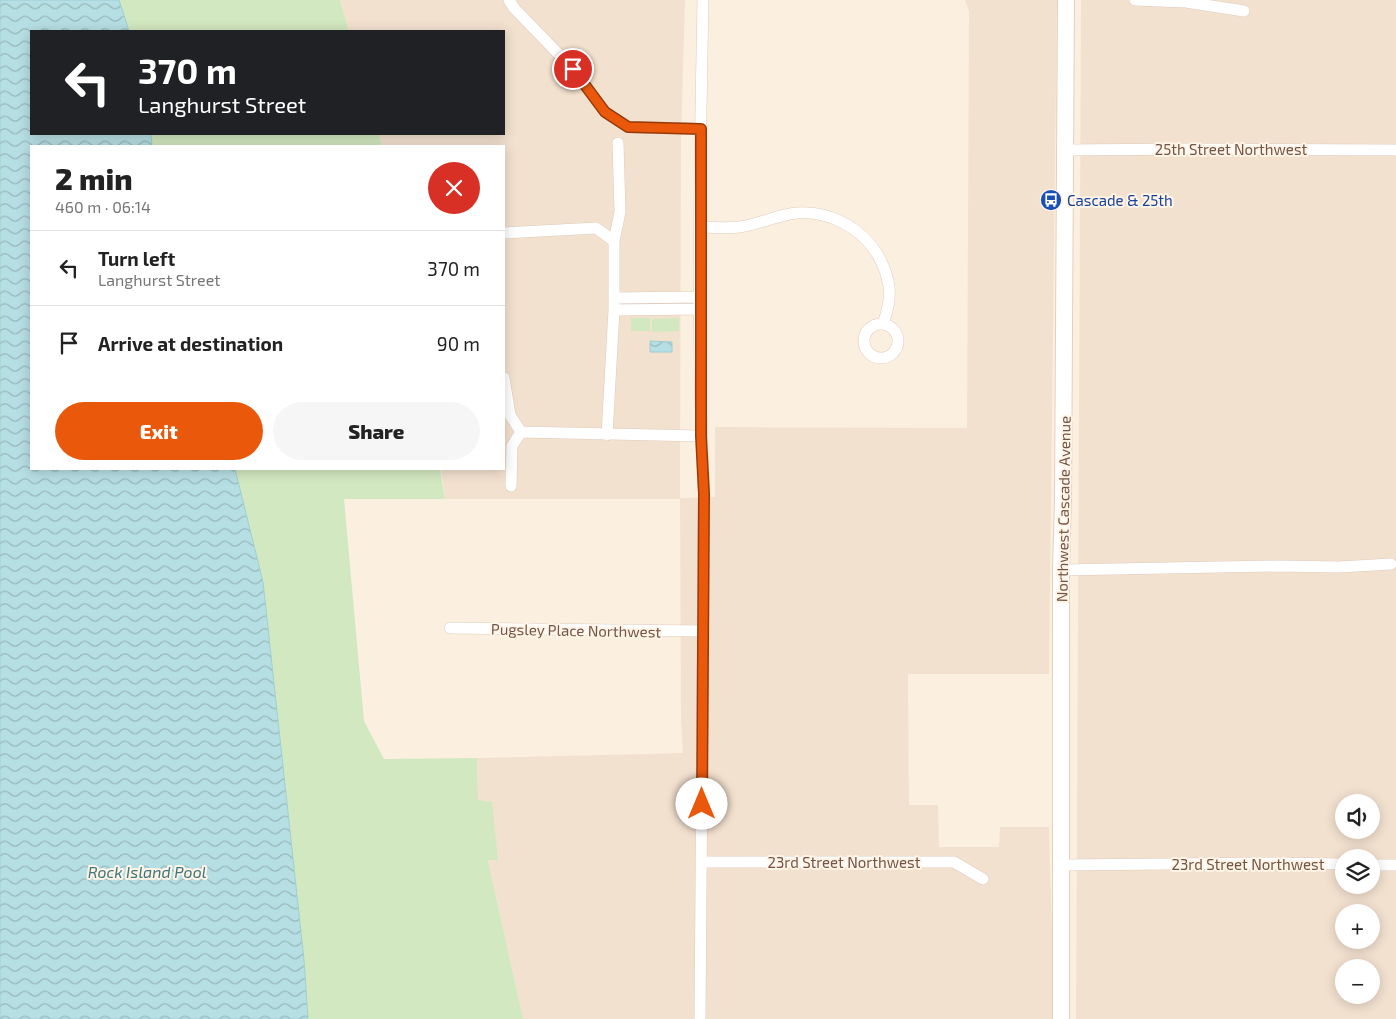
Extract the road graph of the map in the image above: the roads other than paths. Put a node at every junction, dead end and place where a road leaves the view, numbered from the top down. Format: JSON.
{"nodes":[{"id":1,"x":509,"y":0,"type":"edge"},
{"id":2,"x":704,"y":0,"type":"edge"},
{"id":3,"x":1066,"y":0,"type":"edge"},
{"id":4,"x":1135,"y":0,"type":"edge"},
{"id":5,"x":1244,"y":10,"type":"dead end"},
{"id":6,"x":701,"y":129,"type":"junction"},
{"id":7,"x":618,"y":143,"type":"dead end"},
{"id":8,"x":1065,"y":150,"type":"junction"},
{"id":9,"x":1396,"y":150,"type":"edge"},
{"id":10,"x":700,"y":227,"type":"junction"},
{"id":11,"x":505,"y":233,"type":"edge"},
{"id":12,"x":614,"y":241,"type":"junction"},
{"id":13,"x":700,"y":297,"type":"junction"},
{"id":14,"x":614,"y":304,"type":"junction"},
{"id":15,"x":700,"y":309,"type":"junction"},
{"id":16,"x":883,"y":324,"type":"dead end"},
{"id":17,"x":505,"y":384,"type":"edge"},
{"id":18,"x":521,"y":432,"type":"junction"},
{"id":19,"x":608,"y":435,"type":"junction"},
{"id":20,"x":701,"y":436,"type":"junction"},
{"id":21,"x":511,"y":486,"type":"dead end"},
{"id":22,"x":1391,"y":564,"type":"dead end"},
{"id":23,"x":1062,"y":570,"type":"junction"},
{"id":24,"x":450,"y":628,"type":"dead end"},
{"id":25,"x":703,"y":631,"type":"junction"},
{"id":26,"x":701,"y":862,"type":"junction"},
{"id":27,"x":1335,"y":864,"type":"edge"},
{"id":28,"x":1062,"y":865,"type":"junction"},
{"id":29,"x":1380,"y":865,"type":"edge"},
{"id":30,"x":1396,"y":865,"type":"edge"},
{"id":31,"x":983,"y":879,"type":"dead end"},
{"id":32,"x":700,"y":1019,"type":"edge"},
{"id":33,"x":1061,"y":1019,"type":"edge"}],
"edges":[{"from":1,"to":6,"type":"street"},
{"from":2,"to":6,"type":"street"},
{"from":3,"to":8,"type":"street","name":"Northwest Cascade Avenue"},
{"from":4,"to":5,"type":"street"},
{"from":6,"to":10,"type":"street"},
{"from":7,"to":12,"type":"street"},
{"from":8,"to":9,"type":"street","name":"25th Street Northwest"},
{"from":8,"to":23,"type":"street","name":"Northwest Cascade Avenue"},
{"from":10,"to":13,"type":"street"},
{"from":10,"to":16,"type":"street"},
{"from":11,"to":12,"type":"street"},
{"from":12,"to":14,"type":"street"},
{"from":13,"to":14,"type":"street"},
{"from":13,"to":15,"type":"street"},
{"from":14,"to":15,"type":"street"},
{"from":14,"to":19,"type":"street"},
{"from":15,"to":20,"type":"street"},
{"from":17,"to":18,"type":"street"},
{"from":18,"to":19,"type":"street"},
{"from":18,"to":21,"type":"street"},
{"from":19,"to":20,"type":"street"},
{"from":20,"to":25,"type":"street"},
{"from":22,"to":23,"type":"street"},
{"from":23,"to":28,"type":"street","name":"Northwest Cascade Avenue"},
{"from":24,"to":25,"type":"street","name":"Pugsley Place Northwest"},
{"from":25,"to":26,"type":"street"},
{"from":26,"to":31,"type":"street","name":"23rd Street Northwest"},
{"from":26,"to":32,"type":"street"},
{"from":27,"to":28,"type":"street","name":"23rd Street Northwest"},
{"from":28,"to":33,"type":"street","name":"Northwest Cascade Avenue"},
{"from":29,"to":30,"type":"street"}]}
